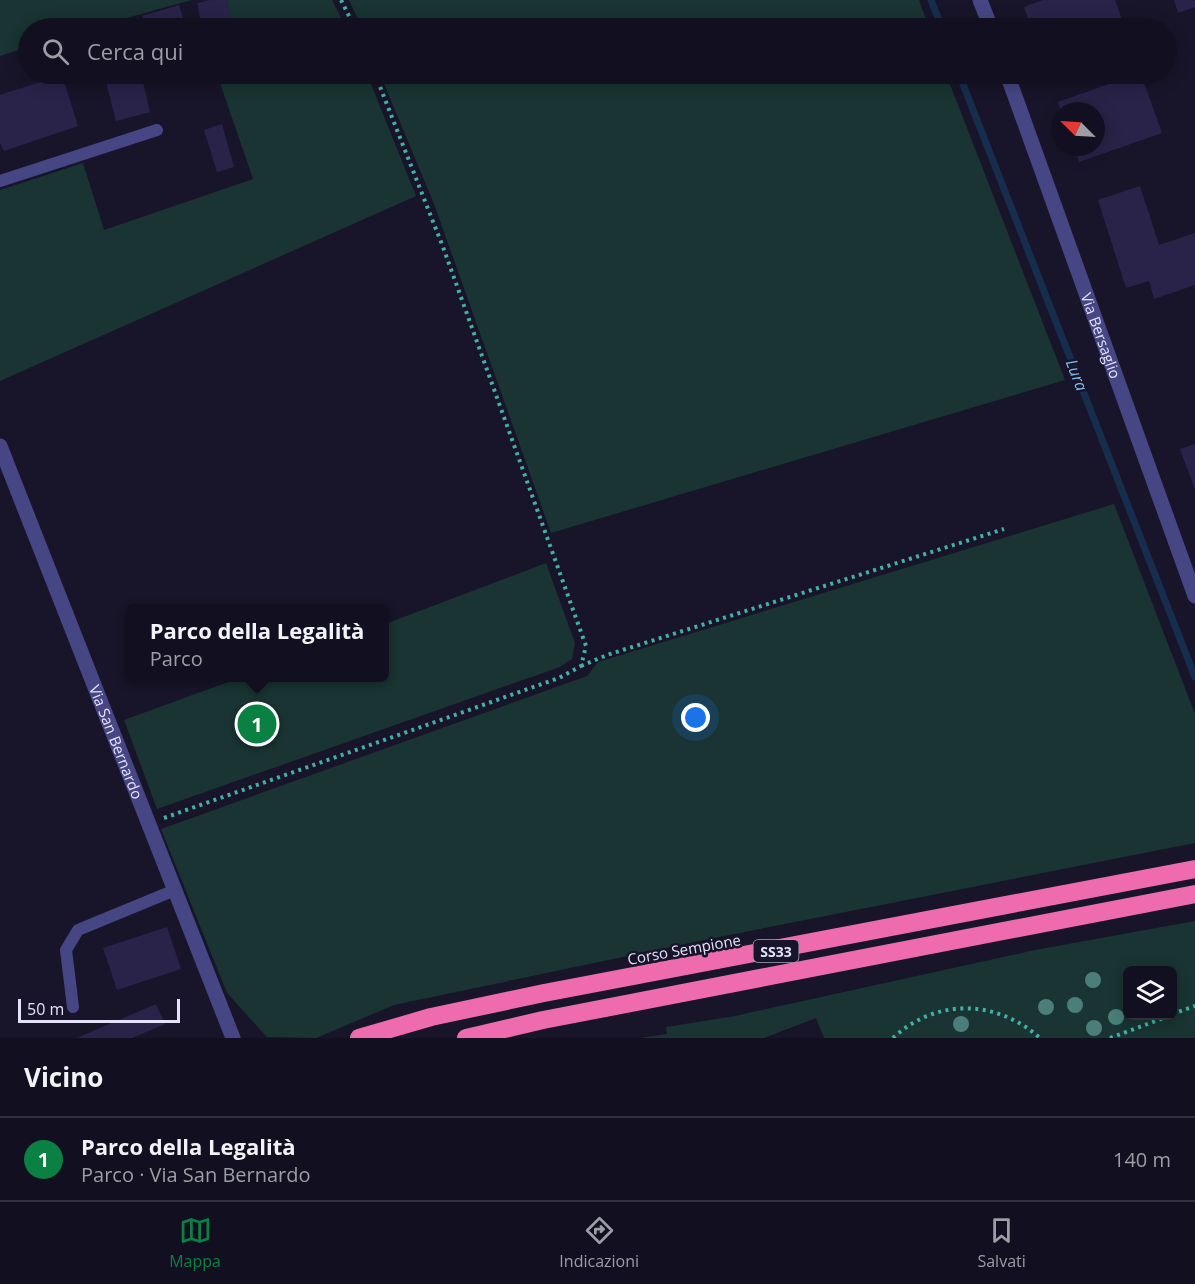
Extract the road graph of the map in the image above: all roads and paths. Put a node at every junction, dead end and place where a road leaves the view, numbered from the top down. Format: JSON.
{"nodes":[{"id":1,"x":341,"y":0,"type":"edge"},
{"id":2,"x":980,"y":0,"type":"edge"},
{"id":3,"x":350,"y":18,"type":"edge"},
{"id":4,"x":987,"y":18,"type":"edge"},
{"id":5,"x":379,"y":84,"type":"edge"},
{"id":6,"x":1011,"y":84,"type":"edge"},
{"id":7,"x":157,"y":130,"type":"dead end"},
{"id":8,"x":0,"y":181,"type":"edge"},
{"id":9,"x":0,"y":446,"type":"edge"},
{"id":10,"x":1004,"y":529,"type":"dead end"},
{"id":11,"x":1195,"y":596,"type":"edge"},
{"id":12,"x":581,"y":666,"type":"junction"},
{"id":13,"x":149,"y":823,"type":"junction"},
{"id":14,"x":1195,"y":869,"type":"edge"},
{"id":15,"x":175,"y":890,"type":"junction"},
{"id":16,"x":1195,"y":894,"type":"edge"},
{"id":17,"x":1195,"y":1006,"type":"edge"},
{"id":18,"x":73,"y":1007,"type":"dead end"},
{"id":19,"x":1177,"y":1013,"type":"edge"},
{"id":20,"x":1158,"y":1020,"type":"edge"},
{"id":21,"x":233,"y":1038,"type":"edge"},
{"id":22,"x":359,"y":1038,"type":"edge"},
{"id":23,"x":466,"y":1038,"type":"edge"},
{"id":24,"x":893,"y":1038,"type":"edge"},
{"id":25,"x":1040,"y":1038,"type":"edge"},
{"id":26,"x":1110,"y":1038,"type":"edge"}],
"edges":[{"from":1,"to":3,"type":"path"},
{"from":2,"to":4,"type":"street"},
{"from":5,"to":12,"type":"path"},
{"from":6,"to":11,"type":"street","name":"Via Bersaglio"},
{"from":7,"to":8,"type":"lane"},
{"from":9,"to":13,"type":"street","name":"Via San Bernardo"},
{"from":10,"to":12,"type":"path"},
{"from":12,"to":13,"type":"path"},
{"from":13,"to":15,"type":"street","name":"Via San Bernardo"},
{"from":14,"to":22,"type":"highway","name":"Corso Sempione","number":"SS33"},
{"from":15,"to":18,"type":"lane"},
{"from":15,"to":21,"type":"street","name":"Via San Bernardo"},
{"from":16,"to":23,"type":"highway","number":"SS33"},
{"from":17,"to":19,"type":"path"},
{"from":20,"to":26,"type":"path"},
{"from":24,"to":25,"type":"path"}]}
